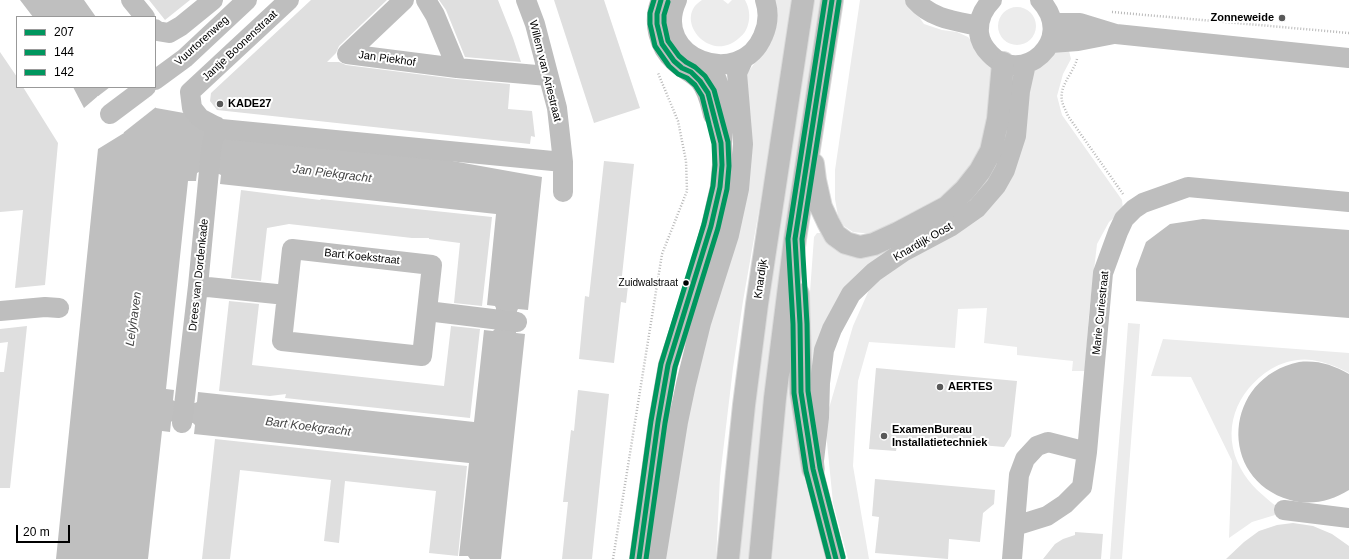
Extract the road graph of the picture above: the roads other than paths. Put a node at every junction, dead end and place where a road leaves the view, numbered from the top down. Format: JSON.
{"nodes":[{"id":1,"x":131,"y":0,"type":"edge"},
{"id":2,"x":213,"y":0,"type":"edge"},
{"id":3,"x":247,"y":0,"type":"edge"},
{"id":4,"x":289,"y":0,"type":"edge"},
{"id":5,"x":404,"y":0,"type":"edge"},
{"id":6,"x":426,"y":0,"type":"edge"},
{"id":7,"x":526,"y":0,"type":"edge"},
{"id":8,"x":661,"y":0,"type":"edge"},
{"id":9,"x":678,"y":0,"type":"edge"},
{"id":10,"x":765,"y":0,"type":"edge"},
{"id":11,"x":803,"y":0,"type":"edge"},
{"id":12,"x":832,"y":0,"type":"edge"},
{"id":13,"x":915,"y":0,"type":"edge"},
{"id":14,"x":992,"y":0,"type":"edge"},
{"id":15,"x":1040,"y":0,"type":"edge"},
{"id":16,"x":144,"y":16,"type":"edge"},
{"id":17,"x":1052,"y":23,"type":"junction"},
{"id":18,"x":979,"y":26,"type":"junction"},
{"id":19,"x":156,"y":30,"type":"edge"},
{"id":20,"x":1116,"y":34,"type":"junction"},
{"id":21,"x":1051,"y":43,"type":"junction"},
{"id":22,"x":744,"y":58,"type":"junction"},
{"id":23,"x":1349,"y":58,"type":"edge"},
{"id":24,"x":1003,"y":63,"type":"junction"},
{"id":25,"x":1026,"y":64,"type":"junction"},
{"id":26,"x":695,"y":67,"type":"junction"},
{"id":27,"x":457,"y":68,"type":"junction"},
{"id":28,"x":548,"y":76,"type":"junction"},
{"id":29,"x":156,"y":80,"type":"edge"},
{"id":30,"x":145,"y":88,"type":"edge"},
{"id":31,"x":110,"y":114,"type":"dead end"},
{"id":32,"x":216,"y":126,"type":"junction"},
{"id":33,"x":810,"y":145,"type":"junction"},
{"id":34,"x":563,"y":162,"type":"junction"},
{"id":35,"x":563,"y":192,"type":"dead end"},
{"id":36,"x":1349,"y":202,"type":"edge"},
{"id":37,"x":795,"y":239,"type":"junction"},
{"id":38,"x":198,"y":286,"type":"junction"},
{"id":39,"x":286,"y":295,"type":"junction"},
{"id":40,"x":59,"y":308,"type":"dead end"},
{"id":41,"x":0,"y":311,"type":"edge"},
{"id":42,"x":427,"y":311,"type":"junction"},
{"id":43,"x":517,"y":322,"type":"dead end"},
{"id":44,"x":182,"y":423,"type":"dead end"},
{"id":45,"x":1087,"y":452,"type":"junction"},
{"id":46,"x":813,"y":469,"type":"junction"},
{"id":47,"x":1284,"y":510,"type":"dead end"},
{"id":48,"x":1349,"y":518,"type":"edge"},
{"id":49,"x":1015,"y":526,"type":"junction"},
{"id":50,"x":639,"y":559,"type":"edge"},
{"id":51,"x":656,"y":559,"type":"edge"},
{"id":52,"x":728,"y":559,"type":"edge"},
{"id":53,"x":760,"y":559,"type":"edge"},
{"id":54,"x":836,"y":559,"type":"edge"},
{"id":55,"x":1012,"y":559,"type":"edge"}],
"edges":[{"from":1,"to":16,"type":"street"},
{"from":2,"to":19,"type":"street"},
{"from":3,"to":29,"type":"street","name":"Vuurtorenweg"},
{"from":4,"to":32,"type":"street","name":"Jantje Boonenstraat"},
{"from":5,"to":27,"type":"street","name":"Jan Piekhof"},
{"from":6,"to":27,"type":"street"},
{"from":7,"to":28,"type":"street","name":"Willem van Ariestraat"},
{"from":8,"to":26,"type":"street"},
{"from":9,"to":26,"type":"street"},
{"from":10,"to":22,"type":"street"},
{"from":11,"to":52,"type":"main road","name":"Knardijk"},
{"from":12,"to":33,"type":"main road"},
{"from":13,"to":18,"type":"street"},
{"from":14,"to":18,"type":"street"},
{"from":15,"to":17,"type":"street"},
{"from":17,"to":20,"type":"street"},
{"from":17,"to":21,"type":"street"},
{"from":18,"to":24,"type":"street"},
{"from":20,"to":21,"type":"street"},
{"from":20,"to":23,"type":"street"},
{"from":21,"to":25,"type":"street"},
{"from":22,"to":26,"type":"street"},
{"from":22,"to":51,"type":"street"},
{"from":24,"to":25,"type":"street"},
{"from":24,"to":33,"type":"main road"},
{"from":25,"to":46,"type":"street","name":"Knardijk Oost"},
{"from":26,"to":50,"type":"street"},
{"from":27,"to":28,"type":"street","name":"Jan Piekhof"},
{"from":28,"to":34,"type":"street","name":"Willem van Ariestraat"},
{"from":30,"to":31,"type":"street","name":"Vuurtorenweg"},
{"from":32,"to":34,"type":"street"},
{"from":32,"to":38,"type":"street","name":"Drees van Dordenkade"},
{"from":33,"to":37,"type":"main road"},
{"from":34,"to":35,"type":"street","name":"Willem van Ariestraat"},
{"from":36,"to":45,"type":"street","name":"Marie Curiestraat"},
{"from":37,"to":46,"type":"main road"},
{"from":37,"to":53,"type":"main road"},
{"from":38,"to":39,"type":"street"},
{"from":38,"to":44,"type":"street","name":"Drees van Dordenkade"},
{"from":39,"to":42,"type":"street","name":"Bart Koekstraat"},
{"from":39,"to":42,"type":"street","name":"Bart Koekstraat"},
{"from":40,"to":41,"type":"street"},
{"from":42,"to":43,"type":"street"},
{"from":45,"to":49,"type":"street","name":"Marie Curiestraat"},
{"from":45,"to":49,"type":"street"},
{"from":46,"to":54,"type":"street","name":"Knardijk Oost"},
{"from":47,"to":48,"type":"street"},
{"from":49,"to":55,"type":"street"}]}
